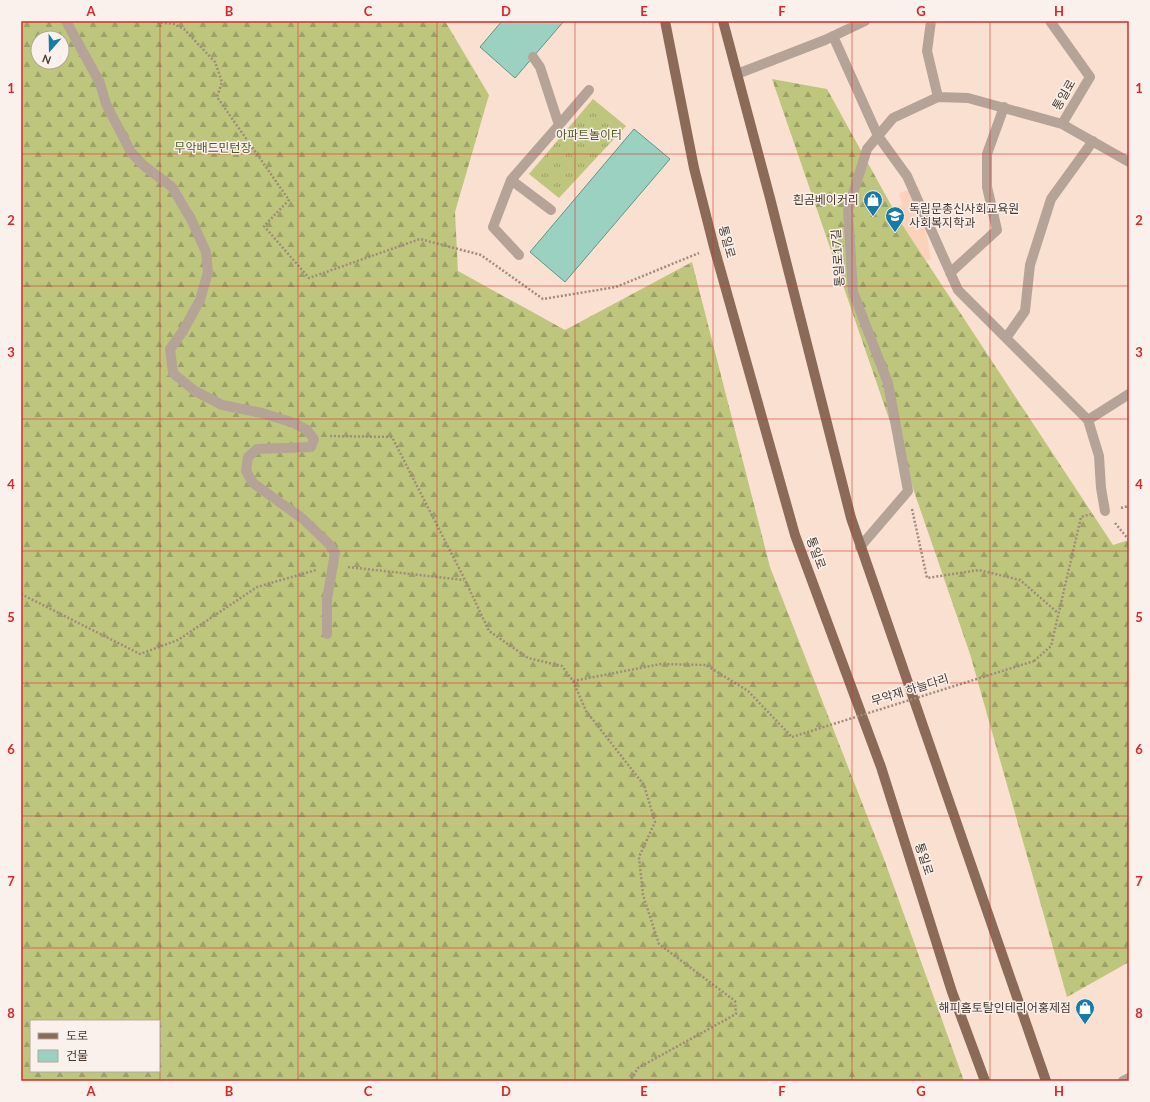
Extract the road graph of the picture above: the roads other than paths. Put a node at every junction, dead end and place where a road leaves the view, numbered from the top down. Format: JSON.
{"nodes":[{"id":1,"x":66,"y":21,"type":"edge"},
{"id":2,"x":665,"y":21,"type":"edge"},
{"id":3,"x":723,"y":21,"type":"edge"},
{"id":4,"x":865,"y":21,"type":"edge"},
{"id":5,"x":931,"y":21,"type":"edge"},
{"id":6,"x":1050,"y":21,"type":"edge"},
{"id":7,"x":833,"y":36,"type":"junction"},
{"id":8,"x":533,"y":57,"type":"dead end"},
{"id":9,"x":737,"y":74,"type":"junction"},
{"id":10,"x":589,"y":90,"type":"dead end"},
{"id":11,"x":938,"y":97,"type":"junction"},
{"id":12,"x":1004,"y":107,"type":"junction"},
{"id":13,"x":1062,"y":124,"type":"junction"},
{"id":14,"x":559,"y":125,"type":"junction"},
{"id":15,"x":878,"y":136,"type":"junction"},
{"id":16,"x":1093,"y":141,"type":"junction"},
{"id":17,"x":1129,"y":162,"type":"edge"},
{"id":18,"x":511,"y":180,"type":"junction"},
{"id":19,"x":551,"y":210,"type":"dead end"},
{"id":20,"x":519,"y":255,"type":"dead end"},
{"id":21,"x":950,"y":273,"type":"junction"},
{"id":22,"x":1006,"y":338,"type":"junction"},
{"id":23,"x":1129,"y":394,"type":"edge"},
{"id":24,"x":1088,"y":420,"type":"junction"},
{"id":25,"x":1105,"y":511,"type":"road end"},
{"id":26,"x":860,"y":546,"type":"junction"},
{"id":27,"x":327,"y":634,"type":"dead end"},
{"id":28,"x":1129,"y":1078,"type":"edge"},
{"id":29,"x":984,"y":1081,"type":"edge"},
{"id":30,"x":1046,"y":1081,"type":"edge"},
{"id":31,"x":1123,"y":1081,"type":"edge"}],
"edges":[{"from":1,"to":27,"type":"street"},
{"from":2,"to":29,"type":"main road","name":"통일로"},
{"from":3,"to":9,"type":"main road"},
{"from":4,"to":7,"type":"street"},
{"from":5,"to":11,"type":"street"},
{"from":6,"to":13,"type":"street","name":"통일로"},
{"from":7,"to":9,"type":"street"},
{"from":7,"to":15,"type":"street"},
{"from":8,"to":14,"type":"street"},
{"from":9,"to":26,"type":"main road"},
{"from":10,"to":14,"type":"street"},
{"from":11,"to":12,"type":"street","name":"통일로17길"},
{"from":11,"to":15,"type":"street","name":"통일로17길"},
{"from":12,"to":13,"type":"street","name":"통일로17길"},
{"from":12,"to":21,"type":"street"},
{"from":13,"to":16,"type":"street","name":"통일로17길"},
{"from":14,"to":18,"type":"street"},
{"from":15,"to":21,"type":"street"},
{"from":15,"to":26,"type":"street","name":"통일로17길"},
{"from":16,"to":17,"type":"street","name":"통일로17길"},
{"from":16,"to":22,"type":"street"},
{"from":18,"to":19,"type":"street"},
{"from":18,"to":20,"type":"street"},
{"from":21,"to":22,"type":"street"},
{"from":22,"to":24,"type":"street"},
{"from":23,"to":24,"type":"street"},
{"from":24,"to":25,"type":"street"},
{"from":26,"to":30,"type":"main road"},
{"from":28,"to":31,"type":"street"}]}
